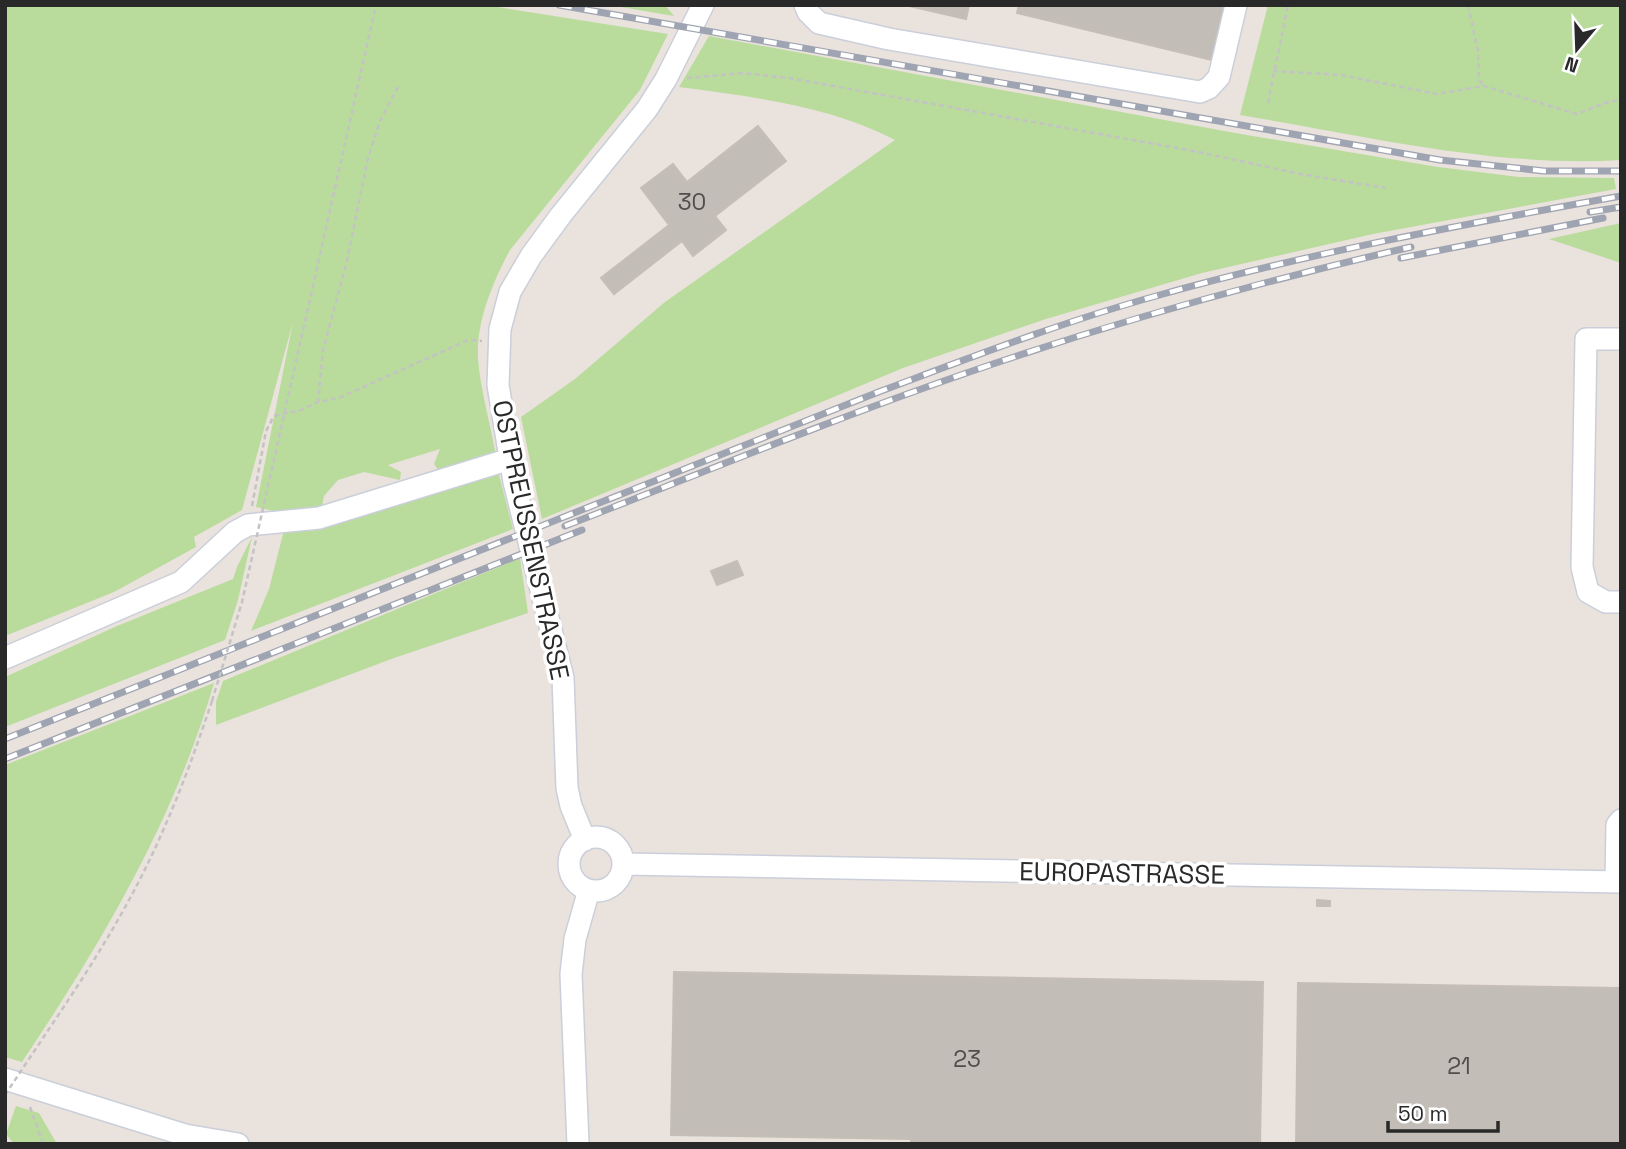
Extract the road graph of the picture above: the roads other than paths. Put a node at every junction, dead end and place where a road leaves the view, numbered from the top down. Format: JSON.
{"nodes":[{"id":1,"x":703,"y":5,"type":"edge"},
{"id":2,"x":805,"y":5,"type":"edge"},
{"id":3,"x":1236,"y":5,"type":"edge"},
{"id":4,"x":1621,"y":339,"type":"edge"},
{"id":5,"x":510,"y":459,"type":"junction"},
{"id":6,"x":1621,"y":602,"type":"edge"},
{"id":7,"x":5,"y":658,"type":"edge"},
{"id":8,"x":1621,"y":820,"type":"edge"},
{"id":9,"x":585,"y":840,"type":"junction"},
{"id":10,"x":623,"y":864,"type":"junction"},
{"id":11,"x":1618,"y":882,"type":"edge"},
{"id":12,"x":589,"y":890,"type":"junction"},
{"id":13,"x":5,"y":1079,"type":"edge"},
{"id":14,"x":237,"y":1144,"type":"edge"},
{"id":15,"x":578,"y":1144,"type":"edge"}],
"edges":[{"from":1,"to":5,"type":"street","name":"OSTPREUSSENSTRASSE"},
{"from":2,"to":3,"type":"street"},
{"from":4,"to":6,"type":"street"},
{"from":5,"to":7,"type":"street"},
{"from":5,"to":9,"type":"street","name":"OSTPREUSSENSTRASSE"},
{"from":8,"to":11,"type":"street"},
{"from":9,"to":10,"type":"street"},
{"from":9,"to":12,"type":"street"},
{"from":10,"to":11,"type":"street","name":"EUROPASTRASSE"},
{"from":10,"to":12,"type":"street"},
{"from":12,"to":15,"type":"street"},
{"from":13,"to":14,"type":"street"}]}
